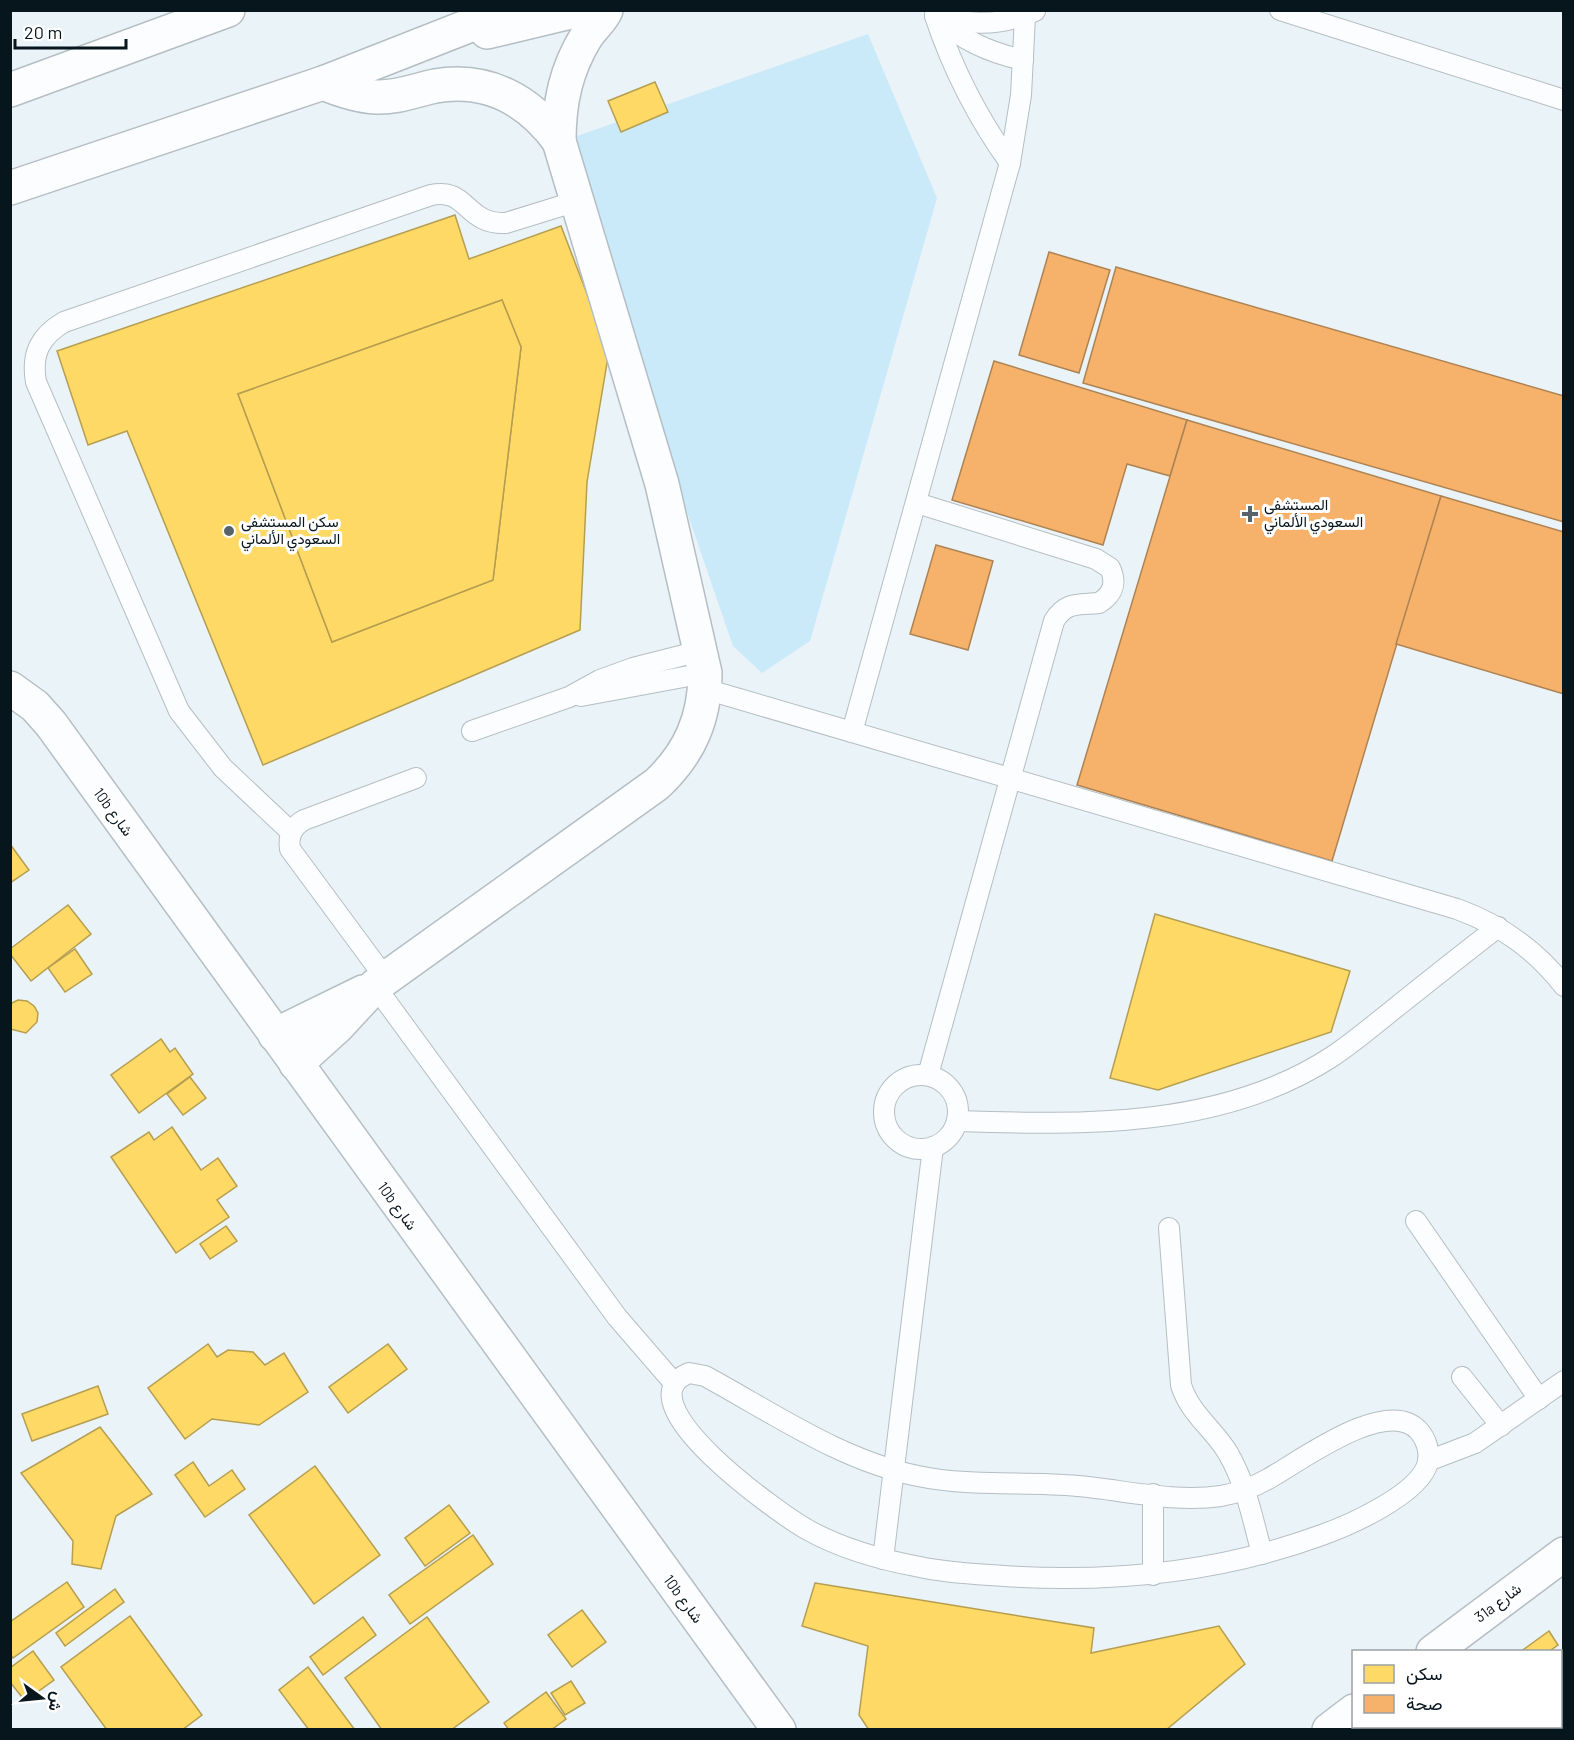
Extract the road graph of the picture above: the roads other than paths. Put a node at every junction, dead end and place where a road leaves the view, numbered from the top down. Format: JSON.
{"nodes":[{"id":1,"x":228,"y":10,"type":"edge"},
{"id":2,"x":509,"y":10,"type":"edge"},
{"id":3,"x":579,"y":10,"type":"edge"},
{"id":4,"x":606,"y":10,"type":"edge"},
{"id":5,"x":1280,"y":10,"type":"edge"},
{"id":6,"x":934,"y":13,"type":"edge"},
{"id":7,"x":1031,"y":13,"type":"edge"},
{"id":8,"x":403,"y":51,"type":"junction"},
{"id":9,"x":1023,"y":60,"type":"junction"},
{"id":10,"x":323,"y":83,"type":"junction"},
{"id":11,"x":10,"y":90,"type":"edge"},
{"id":12,"x":1563,"y":100,"type":"edge"},
{"id":13,"x":559,"y":141,"type":"junction"},
{"id":14,"x":1010,"y":163,"type":"junction"},
{"id":15,"x":10,"y":188,"type":"edge"},
{"id":16,"x":577,"y":201,"type":"junction"},
{"id":17,"x":917,"y":503,"type":"junction"},
{"id":18,"x":703,"y":671,"type":"junction"},
{"id":19,"x":10,"y":688,"type":"edge"},
{"id":20,"x":472,"y":731,"type":"dead end"},
{"id":21,"x":852,"y":732,"type":"junction"},
{"id":22,"x":416,"y":778,"type":"dead end"},
{"id":23,"x":1009,"y":778,"type":"junction"},
{"id":24,"x":291,"y":832,"type":"junction"},
{"id":25,"x":1498,"y":927,"type":"junction"},
{"id":26,"x":381,"y":983,"type":"junction"},
{"id":27,"x":1563,"y":986,"type":"edge"},
{"id":28,"x":275,"y":1035,"type":"junction"},
{"id":29,"x":296,"y":1064,"type":"junction"},
{"id":30,"x":928,"y":1075,"type":"junction"},
{"id":31,"x":957,"y":1121,"type":"junction"},
{"id":32,"x":933,"y":1147,"type":"junction"},
{"id":33,"x":1416,"y":1221,"type":"dead end"},
{"id":34,"x":1169,"y":1228,"type":"dead end"},
{"id":35,"x":1462,"y":1377,"type":"dead end"},
{"id":36,"x":1563,"y":1381,"type":"edge"},
{"id":37,"x":674,"y":1383,"type":"junction"},
{"id":38,"x":1539,"y":1399,"type":"junction"},
{"id":39,"x":1501,"y":1426,"type":"junction"},
{"id":40,"x":1428,"y":1461,"type":"junction"},
{"id":41,"x":895,"y":1471,"type":"junction"},
{"id":42,"x":1244,"y":1490,"type":"junction"},
{"id":43,"x":1153,"y":1494,"type":"junction"},
{"id":44,"x":1262,"y":1554,"type":"junction"},
{"id":45,"x":1563,"y":1554,"type":"edge"},
{"id":46,"x":883,"y":1559,"type":"junction"},
{"id":47,"x":1153,"y":1575,"type":"junction"},
{"id":48,"x":1436,"y":1650,"type":"edge"},
{"id":49,"x":1352,"y":1712,"type":"edge"},
{"id":50,"x":778,"y":1730,"type":"edge"},
{"id":51,"x":1329,"y":1730,"type":"edge"}],
"edges":[{"from":1,"to":11,"type":"street"},
{"from":2,"to":8,"type":"street"},
{"from":3,"to":8,"type":"street"},
{"from":4,"to":13,"type":"street"},
{"from":5,"to":12,"type":"lane"},
{"from":6,"to":7,"type":"lane"},
{"from":6,"to":9,"type":"lane"},
{"from":6,"to":14,"type":"lane"},
{"from":7,"to":9,"type":"lane"},
{"from":8,"to":10,"type":"street"},
{"from":9,"to":14,"type":"lane"},
{"from":10,"to":13,"type":"street"},
{"from":10,"to":15,"type":"street"},
{"from":13,"to":16,"type":"street"},
{"from":14,"to":17,"type":"lane"},
{"from":16,"to":18,"type":"street"},
{"from":16,"to":24,"type":"lane"},
{"from":17,"to":21,"type":"lane"},
{"from":17,"to":23,"type":"lane"},
{"from":18,"to":20,"type":"lane"},
{"from":18,"to":21,"type":"lane"},
{"from":18,"to":26,"type":"street"},
{"from":19,"to":28,"type":"street","name":"10b شارع"},
{"from":21,"to":23,"type":"lane"},
{"from":22,"to":24,"type":"lane"},
{"from":23,"to":25,"type":"lane"},
{"from":23,"to":30,"type":"lane"},
{"from":24,"to":26,"type":"lane"},
{"from":25,"to":27,"type":"lane"},
{"from":25,"to":31,"type":"lane"},
{"from":26,"to":28,"type":"street"},
{"from":26,"to":29,"type":"street"},
{"from":26,"to":37,"type":"lane"},
{"from":28,"to":29,"type":"street","name":"10b شارع"},
{"from":29,"to":50,"type":"street","name":"10b شارع"},
{"from":30,"to":31,"type":"lane"},
{"from":30,"to":32,"type":"lane"},
{"from":31,"to":32,"type":"lane"},
{"from":32,"to":41,"type":"lane"},
{"from":33,"to":38,"type":"lane"},
{"from":34,"to":42,"type":"lane"},
{"from":35,"to":39,"type":"lane"},
{"from":36,"to":38,"type":"lane"},
{"from":37,"to":41,"type":"lane"},
{"from":37,"to":46,"type":"lane"},
{"from":38,"to":39,"type":"lane"},
{"from":39,"to":40,"type":"lane"},
{"from":40,"to":42,"type":"lane"},
{"from":40,"to":44,"type":"lane"},
{"from":41,"to":43,"type":"lane"},
{"from":41,"to":46,"type":"lane"},
{"from":42,"to":43,"type":"lane"},
{"from":42,"to":44,"type":"lane"},
{"from":43,"to":47,"type":"lane"},
{"from":44,"to":47,"type":"lane"},
{"from":45,"to":48,"type":"street","name":"31a شارع"},
{"from":46,"to":47,"type":"lane"},
{"from":49,"to":51,"type":"street"}]}
